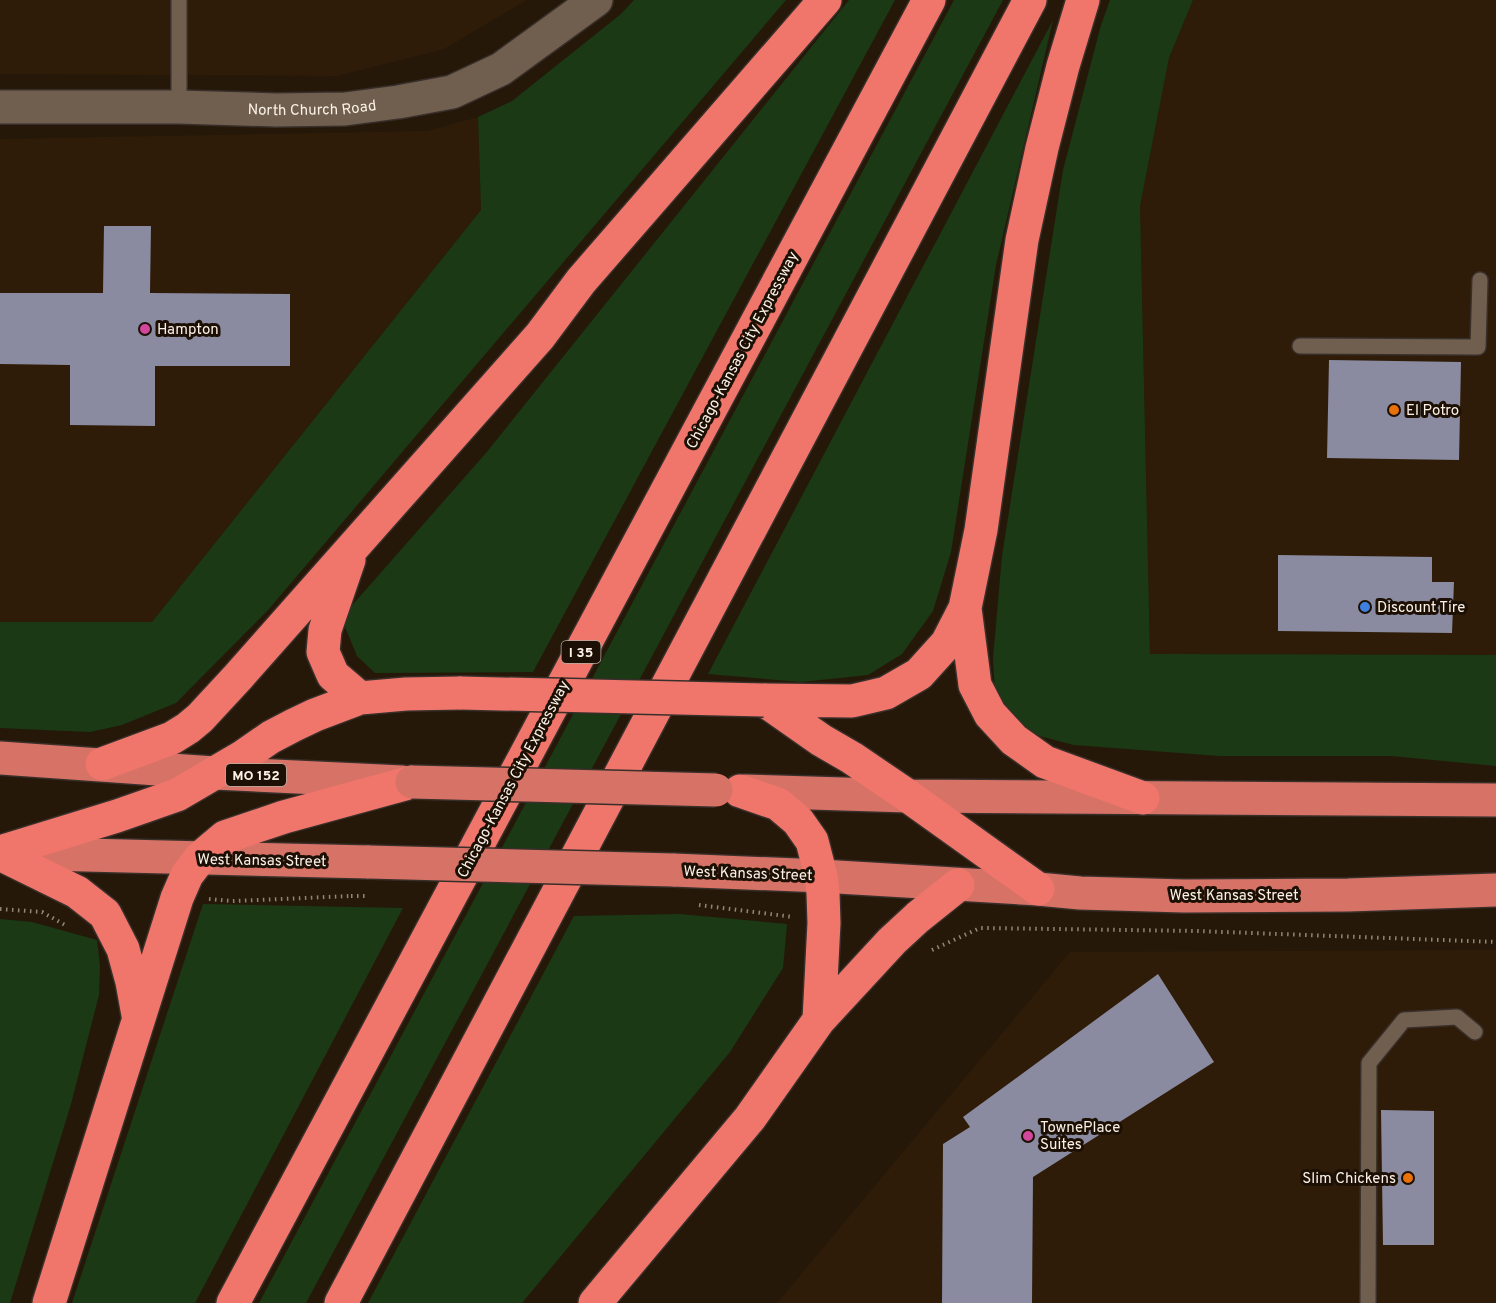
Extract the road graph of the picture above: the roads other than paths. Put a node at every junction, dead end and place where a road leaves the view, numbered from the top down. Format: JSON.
{"nodes":[{"id":1,"x":179,"y":0,"type":"edge"},
{"id":2,"x":596,"y":0,"type":"edge"},
{"id":3,"x":825,"y":0,"type":"edge"},
{"id":4,"x":929,"y":0,"type":"edge"},
{"id":5,"x":1029,"y":0,"type":"edge"},
{"id":6,"x":1083,"y":0,"type":"edge"},
{"id":7,"x":0,"y":106,"type":"edge"},
{"id":8,"x":179,"y":107,"type":"junction"},
{"id":9,"x":1480,"y":279,"type":"dead end"},
{"id":10,"x":1300,"y":346,"type":"dead end"},
{"id":11,"x":354,"y":547,"type":"junction"},
{"id":12,"x":965,"y":608,"type":"junction"},
{"id":13,"x":360,"y":698,"type":"junction"},
{"id":14,"x":764,"y":700,"type":"junction"},
{"id":15,"x":0,"y":758,"type":"edge"},
{"id":16,"x":102,"y":765,"type":"junction"},
{"id":17,"x":214,"y":773,"type":"junction"},
{"id":18,"x":412,"y":782,"type":"junction"},
{"id":19,"x":728,"y":791,"type":"junction"},
{"id":20,"x":908,"y":796,"type":"junction"},
{"id":21,"x":1143,"y":798,"type":"junction"},
{"id":22,"x":1496,"y":800,"type":"edge"},
{"id":23,"x":0,"y":853,"type":"edge"},
{"id":24,"x":200,"y":858,"type":"junction"},
{"id":25,"x":821,"y":876,"type":"junction"},
{"id":26,"x":958,"y":885,"type":"junction"},
{"id":27,"x":1038,"y":889,"type":"junction"},
{"id":28,"x":1496,"y":890,"type":"edge"},
{"id":29,"x":139,"y":1019,"type":"junction"},
{"id":30,"x":819,"y":1020,"type":"junction"},
{"id":31,"x":1475,"y":1032,"type":"dead end"},
{"id":32,"x":49,"y":1303,"type":"edge"},
{"id":33,"x":233,"y":1303,"type":"edge"},
{"id":34,"x":341,"y":1303,"type":"edge"},
{"id":35,"x":595,"y":1303,"type":"edge"},
{"id":36,"x":1368,"y":1303,"type":"edge"}],
"edges":[{"from":1,"to":8,"type":"lane"},
{"from":2,"to":8,"type":"main road","name":"North Church Road"},
{"from":3,"to":11,"type":"highway"},
{"from":4,"to":33,"type":"highway","name":"Chicago-Kansas City Expressway","number":"I 35"},
{"from":5,"to":34,"type":"highway"},
{"from":6,"to":12,"type":"highway"},
{"from":7,"to":8,"type":"main road","name":"North Church Road"},
{"from":9,"to":10,"type":"lane"},
{"from":11,"to":13,"type":"highway"},
{"from":11,"to":16,"type":"highway"},
{"from":12,"to":14,"type":"highway"},
{"from":12,"to":21,"type":"highway"},
{"from":13,"to":14,"type":"highway","bridge":true},
{"from":13,"to":17,"type":"highway"},
{"from":14,"to":20,"type":"highway"},
{"from":15,"to":16,"type":"highway","number":"MO 152"},
{"from":16,"to":17,"type":"highway","number":"MO 152"},
{"from":17,"to":18,"type":"highway","number":"MO 152"},
{"from":17,"to":23,"type":"highway"},
{"from":18,"to":19,"type":"highway","number":"MO 152","bridge":true},
{"from":18,"to":24,"type":"highway"},
{"from":19,"to":20,"type":"highway"},
{"from":19,"to":25,"type":"highway"},
{"from":20,"to":21,"type":"highway"},
{"from":20,"to":27,"type":"highway"},
{"from":21,"to":22,"type":"highway"},
{"from":23,"to":24,"type":"highway","name":"West Kansas Street"},
{"from":23,"to":29,"type":"highway"},
{"from":24,"to":25,"type":"highway","name":"West Kansas Street","bridge":true},
{"from":24,"to":29,"type":"highway"},
{"from":25,"to":26,"type":"highway","name":"West Kansas Street"},
{"from":25,"to":30,"type":"highway"},
{"from":26,"to":27,"type":"highway","name":"West Kansas Street"},
{"from":26,"to":30,"type":"highway"},
{"from":27,"to":28,"type":"highway","name":"West Kansas Street"},
{"from":29,"to":32,"type":"highway"},
{"from":30,"to":35,"type":"highway"},
{"from":31,"to":36,"type":"lane"}]}
